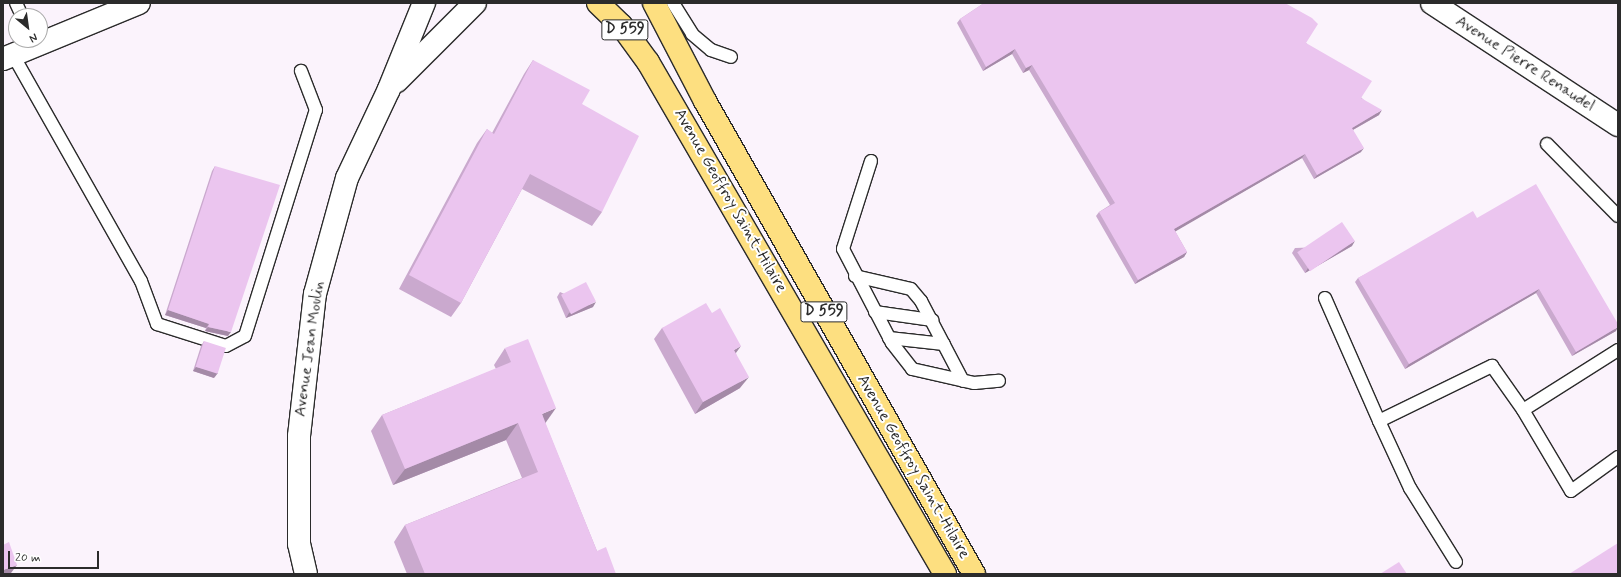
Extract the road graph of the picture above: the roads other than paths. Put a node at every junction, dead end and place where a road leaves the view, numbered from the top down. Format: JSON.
{"nodes":[{"id":1,"x":139,"y":3,"type":"edge"},
{"id":2,"x":424,"y":3,"type":"edge"},
{"id":3,"x":475,"y":3,"type":"edge"},
{"id":4,"x":598,"y":3,"type":"edge"},
{"id":5,"x":654,"y":3,"type":"edge"},
{"id":6,"x":673,"y":3,"type":"edge"},
{"id":7,"x":1432,"y":3,"type":"edge"},
{"id":8,"x":48,"y":38,"type":"edge"},
{"id":9,"x":25,"y":48,"type":"edge"},
{"id":10,"x":8,"y":57,"type":"edge"},
{"id":11,"x":730,"y":57,"type":"dead end"},
{"id":12,"x":301,"y":71,"type":"dead end"},
{"id":13,"x":389,"y":89,"type":"junction"},
{"id":14,"x":1618,"y":125,"type":"edge"},
{"id":15,"x":1547,"y":144,"type":"dead end"},
{"id":16,"x":871,"y":161,"type":"dead end"},
{"id":17,"x":1618,"y":216,"type":"edge"},
{"id":18,"x":855,"y":276,"type":"junction"},
{"id":19,"x":1325,"y":298,"type":"dead end"},
{"id":20,"x":875,"y":312,"type":"junction"},
{"id":21,"x":932,"y":320,"type":"junction"},
{"id":22,"x":889,"y":338,"type":"junction"},
{"id":23,"x":944,"y":344,"type":"junction"},
{"id":24,"x":1618,"y":350,"type":"edge"},
{"id":25,"x":963,"y":381,"type":"junction"},
{"id":26,"x":999,"y":381,"type":"dead end"},
{"id":27,"x":1522,"y":410,"type":"junction"},
{"id":28,"x":1379,"y":421,"type":"junction"},
{"id":29,"x":1618,"y":457,"type":"edge"},
{"id":30,"x":1456,"y":562,"type":"dead end"},
{"id":31,"x":306,"y":574,"type":"edge"},
{"id":32,"x":945,"y":574,"type":"edge"},
{"id":33,"x":974,"y":574,"type":"edge"}],
"edges":[{"from":1,"to":8,"type":"street"},
{"from":2,"to":13,"type":"street","name":"Avenue Jean Moulin"},
{"from":3,"to":13,"type":"street","name":"Avenue Jean Moulin"},
{"from":4,"to":32,"type":"main road","name":"Avenue Geoffroy Saint-Hilaire","number":"D 559"},
{"from":5,"to":33,"type":"main road","name":"Avenue Geoffroy Saint-Hilaire","number":"D 559"},
{"from":6,"to":11,"type":"lane"},
{"from":7,"to":14,"type":"street","name":"Avenue Pierre Renaudel"},
{"from":9,"to":10,"type":"street"},
{"from":10,"to":12,"type":"lane"},
{"from":13,"to":31,"type":"street","name":"Avenue Jean Moulin"},
{"from":15,"to":17,"type":"lane"},
{"from":16,"to":18,"type":"lane"},
{"from":18,"to":20,"type":"lane"},
{"from":18,"to":21,"type":"lane"},
{"from":19,"to":28,"type":"lane"},
{"from":20,"to":21,"type":"lane"},
{"from":20,"to":22,"type":"lane"},
{"from":21,"to":23,"type":"lane"},
{"from":22,"to":23,"type":"lane"},
{"from":22,"to":25,"type":"lane"},
{"from":23,"to":25,"type":"lane"},
{"from":24,"to":27,"type":"lane"},
{"from":25,"to":26,"type":"lane"},
{"from":27,"to":28,"type":"lane"},
{"from":27,"to":29,"type":"lane"},
{"from":28,"to":30,"type":"lane"}]}
